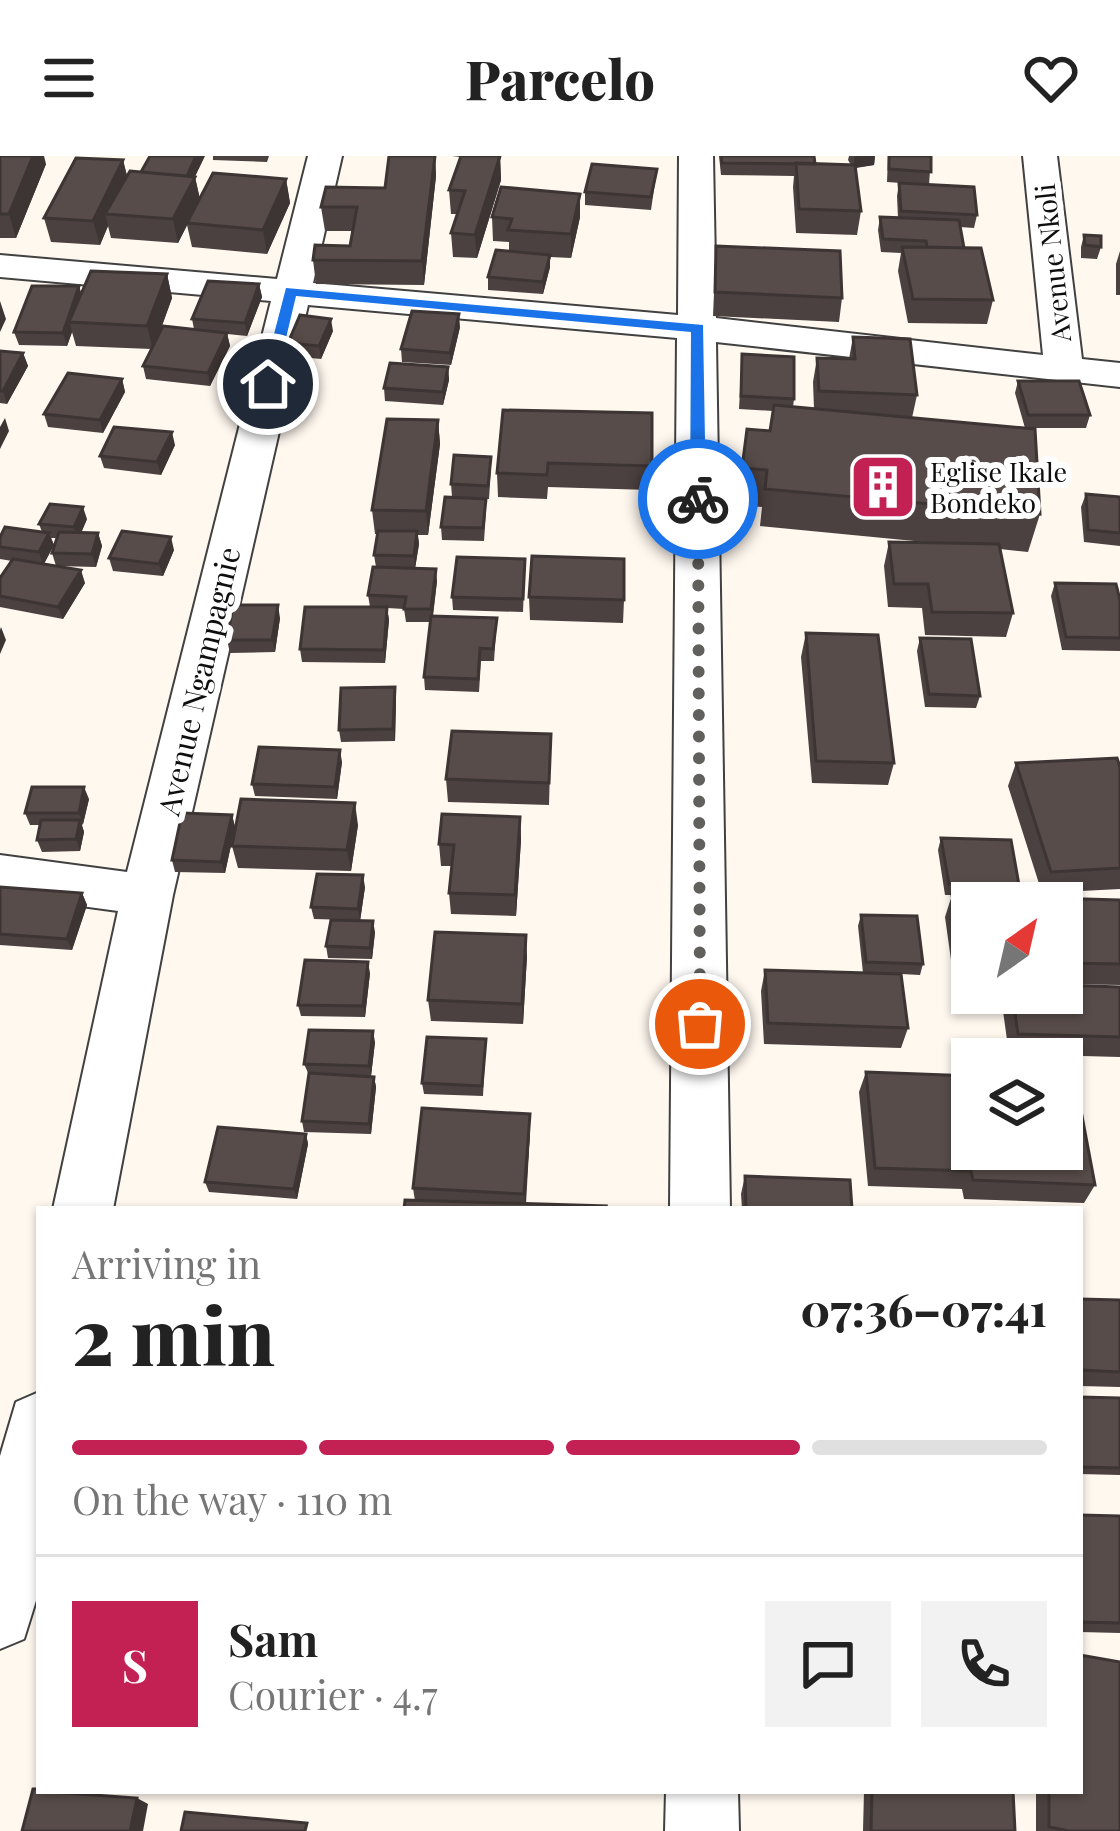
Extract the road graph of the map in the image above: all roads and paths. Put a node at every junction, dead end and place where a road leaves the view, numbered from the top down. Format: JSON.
{"nodes":[{"id":1,"x":325,"y":156,"type":"edge"},
{"id":2,"x":696,"y":156,"type":"edge"},
{"id":3,"x":1040,"y":156,"type":"edge"},
{"id":4,"x":0,"y":266,"type":"edge"},
{"id":5,"x":290,"y":291,"type":"junction"},
{"id":6,"x":698,"y":328,"type":"junction"},
{"id":7,"x":1064,"y":369,"type":"junction"},
{"id":8,"x":1118,"y":386,"type":"edge"},
{"id":9,"x":0,"y":875,"type":"edge"},
{"id":10,"x":147,"y":895,"type":"junction"},
{"id":11,"x":84,"y":1206,"type":"edge"},
{"id":12,"x":700,"y":1206,"type":"edge"},
{"id":13,"x":36,"y":1439,"type":"edge"},
{"id":14,"x":0,"y":1615,"type":"edge"},
{"id":15,"x":702,"y":1794,"type":"edge"},
{"id":16,"x":702,"y":1831,"type":"edge"}],
"edges":[{"from":1,"to":5,"type":"street","name":"Avenue Ngampagnie"},
{"from":2,"to":6,"type":"street"},
{"from":3,"to":7,"type":"street","name":"Avenue Nkoli"},
{"from":4,"to":5,"type":"street"},
{"from":5,"to":6,"type":"street"},
{"from":5,"to":10,"type":"street","name":"Avenue Ngampagnie"},
{"from":6,"to":7,"type":"street"},
{"from":6,"to":12,"type":"street"},
{"from":7,"to":8,"type":"street"},
{"from":9,"to":10,"type":"street"},
{"from":10,"to":11,"type":"street","name":"Avenue Ngampagnie"},
{"from":13,"to":14,"type":"street"},
{"from":15,"to":16,"type":"street"}]}
